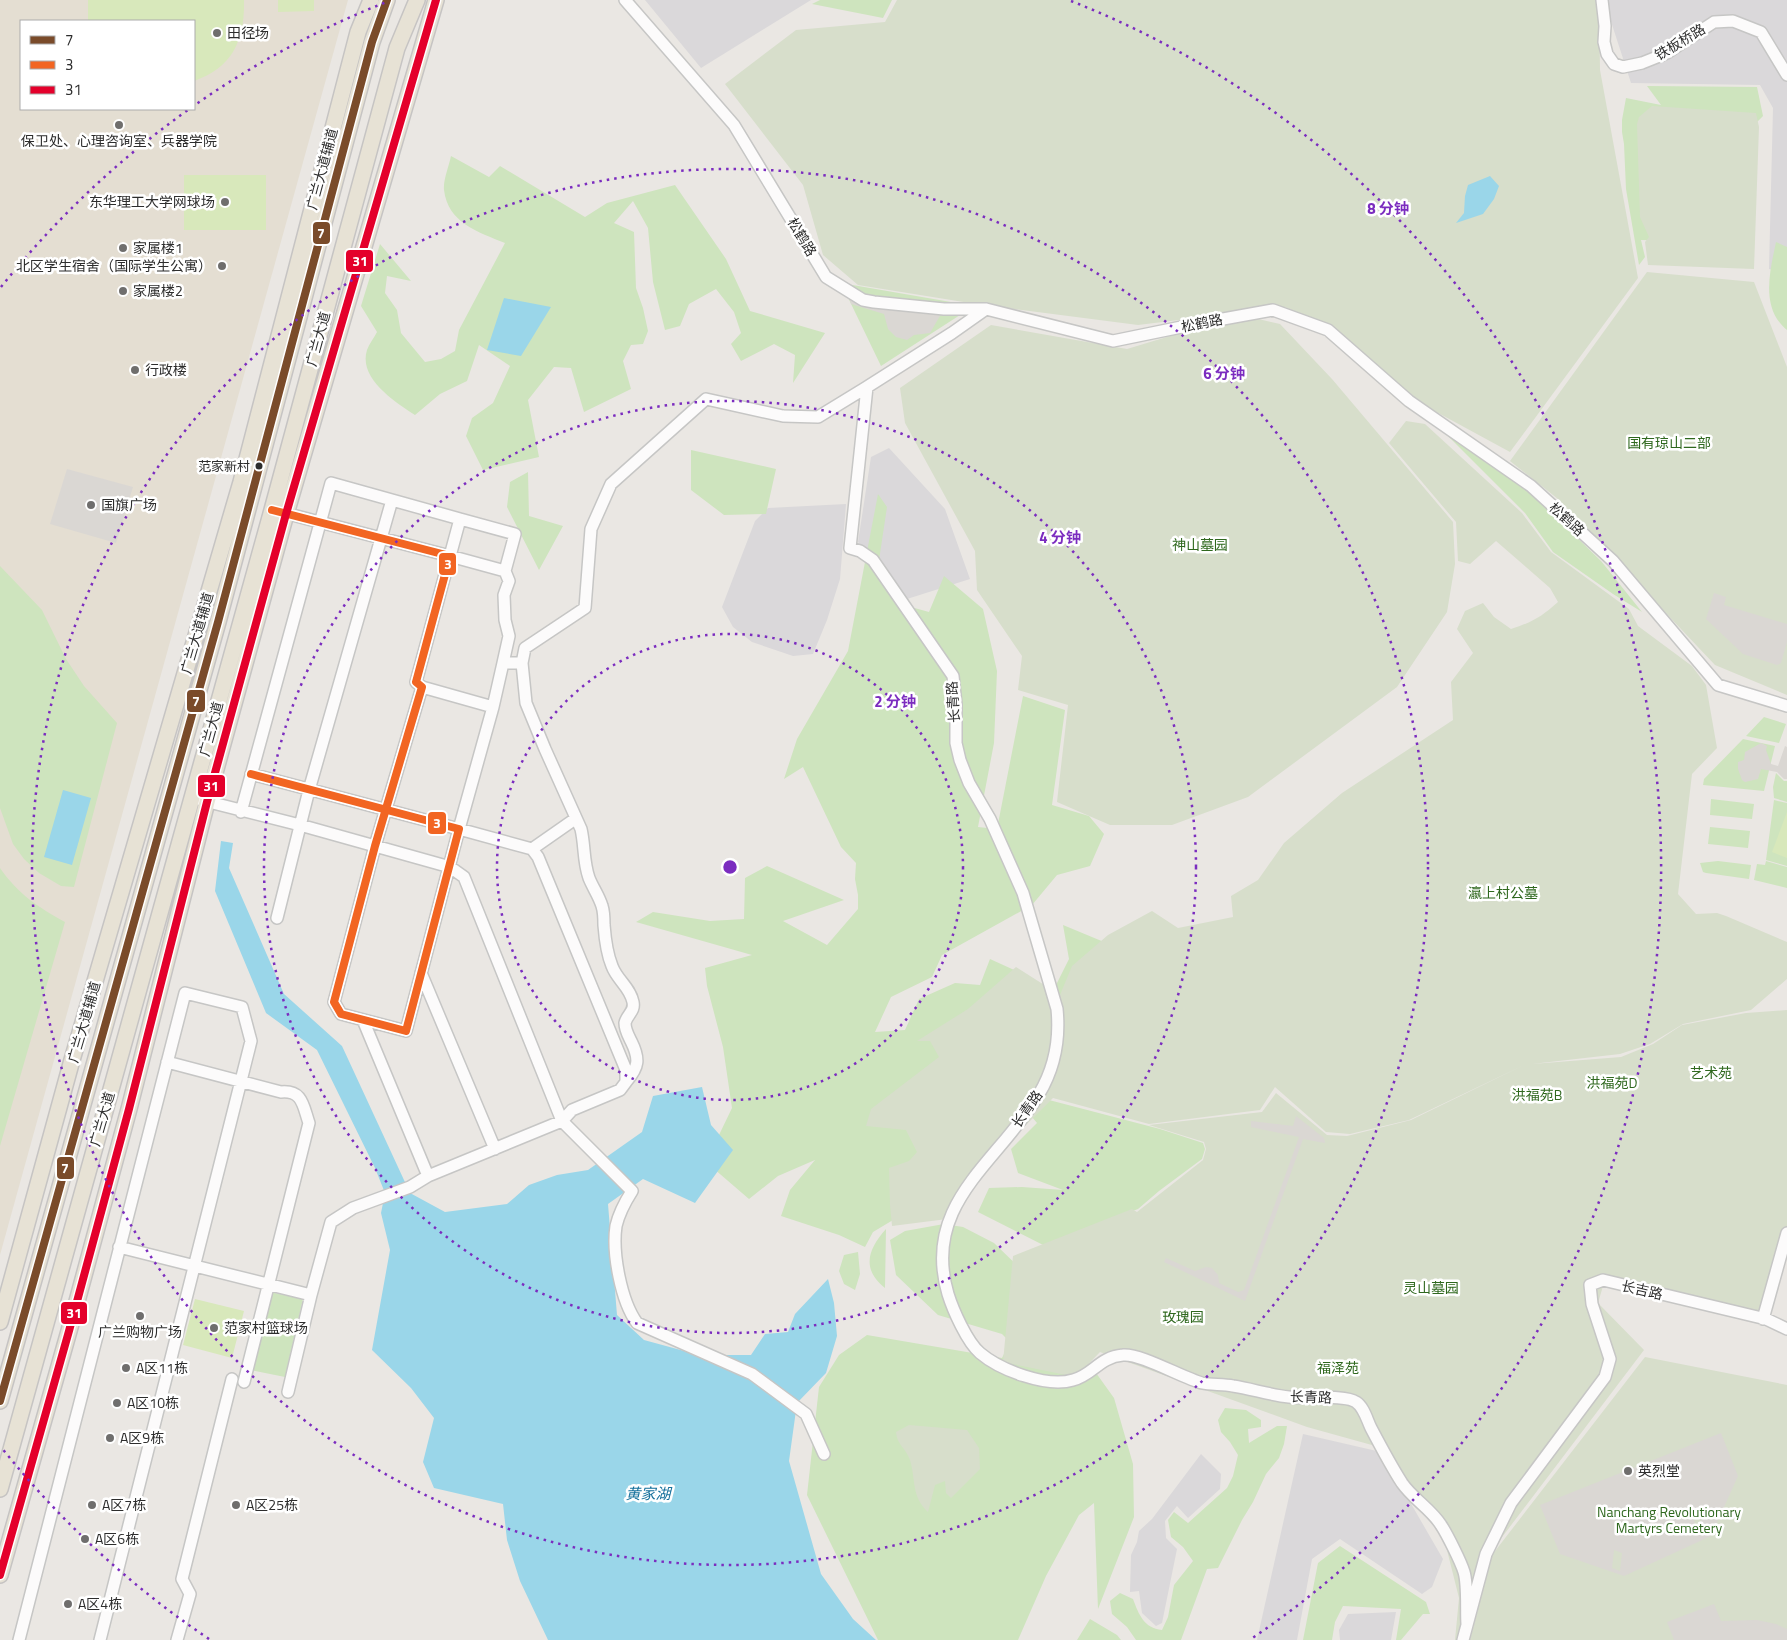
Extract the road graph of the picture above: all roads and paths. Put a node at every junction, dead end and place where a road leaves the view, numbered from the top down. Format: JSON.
{"nodes":[{"id":1,"x":371,"y":0,"type":"edge"},
{"id":2,"x":387,"y":0,"type":"edge"},
{"id":3,"x":417,"y":0,"type":"edge"},
{"id":4,"x":625,"y":0,"type":"edge"},
{"id":5,"x":1602,"y":0,"type":"edge"},
{"id":6,"x":437,"y":1,"type":"edge"},
{"id":7,"x":1787,"y":75,"type":"edge"},
{"id":8,"x":986,"y":309,"type":"junction"},
{"id":9,"x":867,"y":387,"type":"junction"},
{"id":10,"x":392,"y":500,"type":"junction"},
{"id":11,"x":279,"y":512,"type":"junction"},
{"id":12,"x":460,"y":519,"type":"junction"},
{"id":13,"x":320,"y":522,"type":"junction"},
{"id":14,"x":381,"y":538,"type":"junction"},
{"id":15,"x":450,"y":556,"type":"junction"},
{"id":16,"x":505,"y":571,"type":"junction"},
{"id":17,"x":504,"y":663,"type":"junction"},
{"id":18,"x":522,"y":663,"type":"junction"},
{"id":19,"x":422,"y":687,"type":"junction"},
{"id":20,"x":1787,"y":706,"type":"edge"},
{"id":21,"x":492,"y":707,"type":"junction"},
{"id":22,"x":251,"y":774,"type":"junction"},
{"id":23,"x":309,"y":790,"type":"junction"},
{"id":24,"x":199,"y":800,"type":"junction"},
{"id":25,"x":386,"y":810,"type":"junction"},
{"id":26,"x":241,"y":812,"type":"junction"},
{"id":27,"x":575,"y":819,"type":"junction"},
{"id":28,"x":300,"y":825,"type":"junction"},
{"id":29,"x":459,"y":830,"type":"junction"},
{"id":30,"x":375,"y":846,"type":"junction"},
{"id":31,"x":532,"y":849,"type":"junction"},
{"id":32,"x":450,"y":867,"type":"junction"},
{"id":33,"x":277,"y":918,"type":"dead end"},
{"id":34,"x":422,"y":973,"type":"junction"},
{"id":35,"x":363,"y":1020,"type":"junction"},
{"id":36,"x":167,"y":1062,"type":"junction"},
{"id":37,"x":241,"y":1081,"type":"junction"},
{"id":38,"x":626,"y":1082,"type":"junction"},
{"id":39,"x":562,"y":1121,"type":"junction"},
{"id":40,"x":495,"y":1148,"type":"junction"},
{"id":41,"x":428,"y":1176,"type":"junction"},
{"id":42,"x":1787,"y":1233,"type":"edge"},
{"id":43,"x":120,"y":1247,"type":"junction"},
{"id":44,"x":194,"y":1266,"type":"junction"},
{"id":45,"x":268,"y":1286,"type":"junction"},
{"id":46,"x":311,"y":1295,"type":"junction"},
{"id":47,"x":1763,"y":1319,"type":"junction"},
{"id":48,"x":0,"y":1322,"type":"edge"},
{"id":49,"x":1787,"y":1329,"type":"edge"},
{"id":50,"x":232,"y":1379,"type":"dead end"},
{"id":51,"x":244,"y":1382,"type":"dead end"},
{"id":52,"x":288,"y":1392,"type":"dead end"},
{"id":53,"x":0,"y":1401,"type":"edge"},
{"id":54,"x":824,"y":1454,"type":"dead end"},
{"id":55,"x":0,"y":1489,"type":"edge"},
{"id":56,"x":0,"y":1575,"type":"edge"},
{"id":57,"x":1467,"y":1624,"type":"junction"},
{"id":58,"x":19,"y":1640,"type":"edge"},
{"id":59,"x":100,"y":1640,"type":"edge"},
{"id":60,"x":177,"y":1640,"type":"edge"},
{"id":61,"x":1463,"y":1640,"type":"edge"}],
"edges":[{"from":1,"to":48,"type":"main road","name":"广兰大道辅道"},
{"from":2,"to":53,"type":"main road","name":"广兰大道"},
{"from":3,"to":11,"type":"main road","name":"广兰大道"},
{"from":4,"to":8,"type":"street","name":"松鹤路"},
{"from":5,"to":7,"type":"street","name":"铁板桥路"},
{"from":6,"to":11,"type":"main road"},
{"from":8,"to":9,"type":"street"},
{"from":8,"to":20,"type":"street","name":"松鹤路"},
{"from":9,"to":18,"type":"street"},
{"from":9,"to":57,"type":"street","name":"长青路"},
{"from":10,"to":12,"type":"street"},
{"from":10,"to":13,"type":"street"},
{"from":10,"to":14,"type":"street"},
{"from":11,"to":13,"type":"street"},
{"from":11,"to":24,"type":"main road"},
{"from":12,"to":15,"type":"street"},
{"from":12,"to":16,"type":"street"},
{"from":13,"to":14,"type":"street"},
{"from":13,"to":22,"type":"street"},
{"from":14,"to":15,"type":"street"},
{"from":14,"to":23,"type":"street"},
{"from":15,"to":16,"type":"street"},
{"from":15,"to":19,"type":"street"},
{"from":16,"to":17,"type":"street"},
{"from":17,"to":18,"type":"street"},
{"from":17,"to":21,"type":"street"},
{"from":18,"to":27,"type":"street"},
{"from":19,"to":21,"type":"street"},
{"from":19,"to":25,"type":"street"},
{"from":21,"to":29,"type":"street"},
{"from":22,"to":23,"type":"street"},
{"from":22,"to":26,"type":"street"},
{"from":23,"to":25,"type":"street"},
{"from":23,"to":28,"type":"street"},
{"from":24,"to":26,"type":"street"},
{"from":24,"to":55,"type":"main road","name":"广兰大道"},
{"from":24,"to":56,"type":"main road"},
{"from":25,"to":29,"type":"street"},
{"from":25,"to":30,"type":"street"},
{"from":26,"to":28,"type":"street"},
{"from":27,"to":31,"type":"street"},
{"from":27,"to":38,"type":"street"},
{"from":28,"to":30,"type":"street"},
{"from":28,"to":33,"type":"street"},
{"from":29,"to":31,"type":"street"},
{"from":29,"to":32,"type":"street"},
{"from":30,"to":32,"type":"street"},
{"from":30,"to":35,"type":"street"},
{"from":31,"to":38,"type":"street"},
{"from":32,"to":34,"type":"street"},
{"from":32,"to":39,"type":"street"},
{"from":34,"to":35,"type":"street"},
{"from":34,"to":40,"type":"street"},
{"from":35,"to":41,"type":"street"},
{"from":36,"to":37,"type":"street"},
{"from":36,"to":37,"type":"street"},
{"from":36,"to":43,"type":"street"},
{"from":37,"to":44,"type":"street"},
{"from":37,"to":45,"type":"street"},
{"from":38,"to":39,"type":"street"},
{"from":39,"to":40,"type":"street"},
{"from":39,"to":54,"type":"street"},
{"from":40,"to":41,"type":"street"},
{"from":41,"to":46,"type":"street"},
{"from":42,"to":47,"type":"street"},
{"from":43,"to":44,"type":"street"},
{"from":43,"to":58,"type":"street"},
{"from":44,"to":45,"type":"street"},
{"from":44,"to":59,"type":"street"},
{"from":45,"to":46,"type":"street"},
{"from":45,"to":51,"type":"street"},
{"from":46,"to":52,"type":"street"},
{"from":47,"to":49,"type":"street","name":"长吉路"},
{"from":47,"to":57,"type":"street","name":"长吉路"},
{"from":50,"to":60,"type":"street"},
{"from":57,"to":61,"type":"street"}]}
